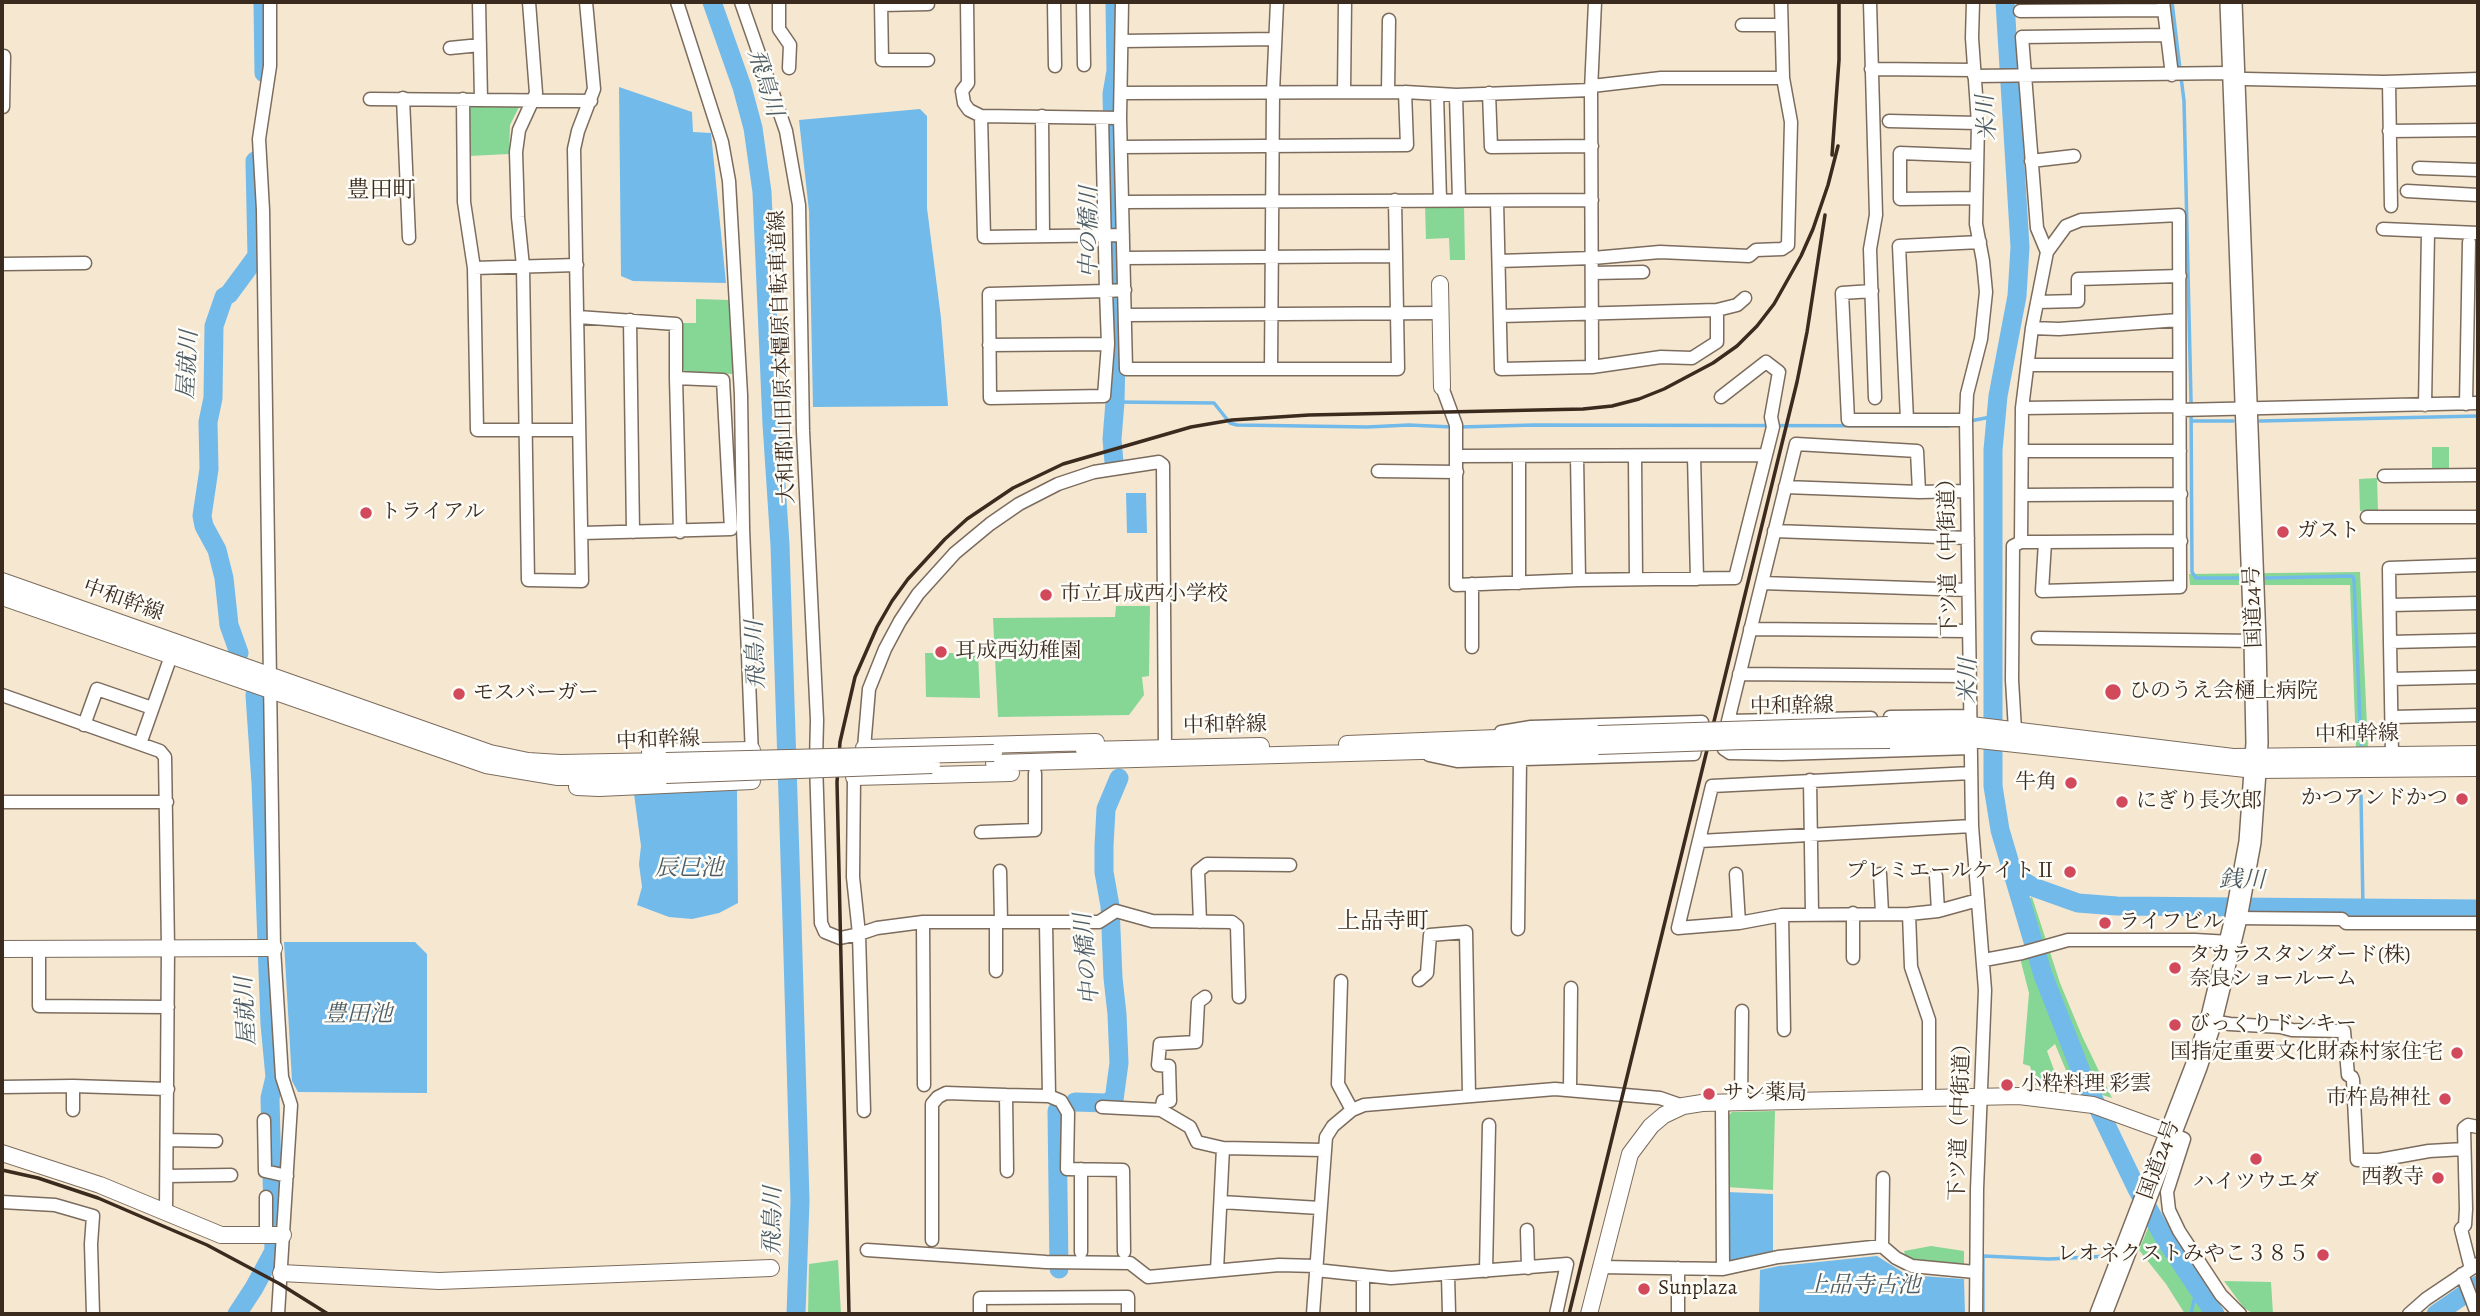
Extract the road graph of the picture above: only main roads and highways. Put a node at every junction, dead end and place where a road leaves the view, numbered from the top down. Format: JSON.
{"nodes":[{"id":1,"x":2231,"y":2,"type":"edge"},
{"id":2,"x":1440,"y":284,"type":"dead end"},
{"id":3,"x":1442,"y":387,"type":"road end"},
{"id":4,"x":2,"y":581,"type":"edge"},
{"id":5,"x":2,"y":597,"type":"edge"},
{"id":6,"x":270,"y":683,"type":"junction"},
{"id":7,"x":439,"y":733,"type":"junction"},
{"id":8,"x":411,"y":738,"type":"junction"},
{"id":9,"x":1598,"y":740,"type":"junction"},
{"id":10,"x":864,"y":748,"type":"road end"},
{"id":11,"x":1164,"y":748,"type":"junction"},
{"id":12,"x":2478,"y":754,"type":"edge"},
{"id":13,"x":994,"y":758,"type":"junction"},
{"id":14,"x":1180,"y":759,"type":"junction"},
{"id":15,"x":816,"y":762,"type":"road end"},
{"id":16,"x":2255,"y":764,"type":"junction"},
{"id":17,"x":666,"y":768,"type":"junction"},
{"id":18,"x":2478,"y":768,"type":"edge"},
{"id":19,"x":854,"y":777,"type":"road end"},
{"id":20,"x":752,"y":781,"type":"dead end"},
{"id":21,"x":274,"y":948,"type":"road end"},
{"id":22,"x":2,"y":949,"type":"edge"},
{"id":23,"x":2170,"y":1133,"type":"junction"},
{"id":24,"x":2,"y":1153,"type":"edge"},
{"id":25,"x":274,"y":1235,"type":"road end"},
{"id":26,"x":771,"y":1268,"type":"dead end"},
{"id":27,"x":281,"y":1273,"type":"road end"},
{"id":28,"x":1589,"y":1314,"type":"edge"},
{"id":29,"x":2101,"y":1314,"type":"edge"}],
"edges":[{"from":1,"to":16,"type":"highway","name":"国道24号"},
{"from":2,"to":3,"type":"main road"},
{"from":4,"to":6,"type":"main road","name":"中和幹線"},
{"from":5,"to":6,"type":"main road","name":"中和幹線"},
{"from":6,"to":7,"type":"main road","name":"中和幹線"},
{"from":6,"to":8,"type":"main road","name":"中和幹線"},
{"from":7,"to":15,"type":"main road","bridge":true},
{"from":7,"to":17,"type":"main road","name":"中和幹線"},
{"from":8,"to":17,"type":"main road","name":"中和幹線"},
{"from":8,"to":20,"type":"main road"},
{"from":9,"to":11,"type":"main road","name":"中和幹線"},
{"from":9,"to":14,"type":"main road","name":"中和幹線"},
{"from":9,"to":16,"type":"main road","name":"中和幹線","bridge":true},
{"from":10,"to":11,"type":"main road"},
{"from":11,"to":13,"type":"main road","name":"中和幹線"},
{"from":12,"to":16,"type":"main road","name":"中和幹線"},
{"from":13,"to":14,"type":"main road","name":"中和幹線"},
{"from":13,"to":17,"type":"main road","name":"中和幹線","bridge":true},
{"from":14,"to":19,"type":"main road"},
{"from":16,"to":18,"type":"main road","name":"中和幹線"},
{"from":16,"to":23,"type":"highway","name":"国道24号"},
{"from":21,"to":22,"type":"main road"},
{"from":23,"to":28,"type":"main road"},
{"from":23,"to":29,"type":"highway","name":"国道24号"},
{"from":24,"to":25,"type":"main road"},
{"from":26,"to":27,"type":"main road"}]}
